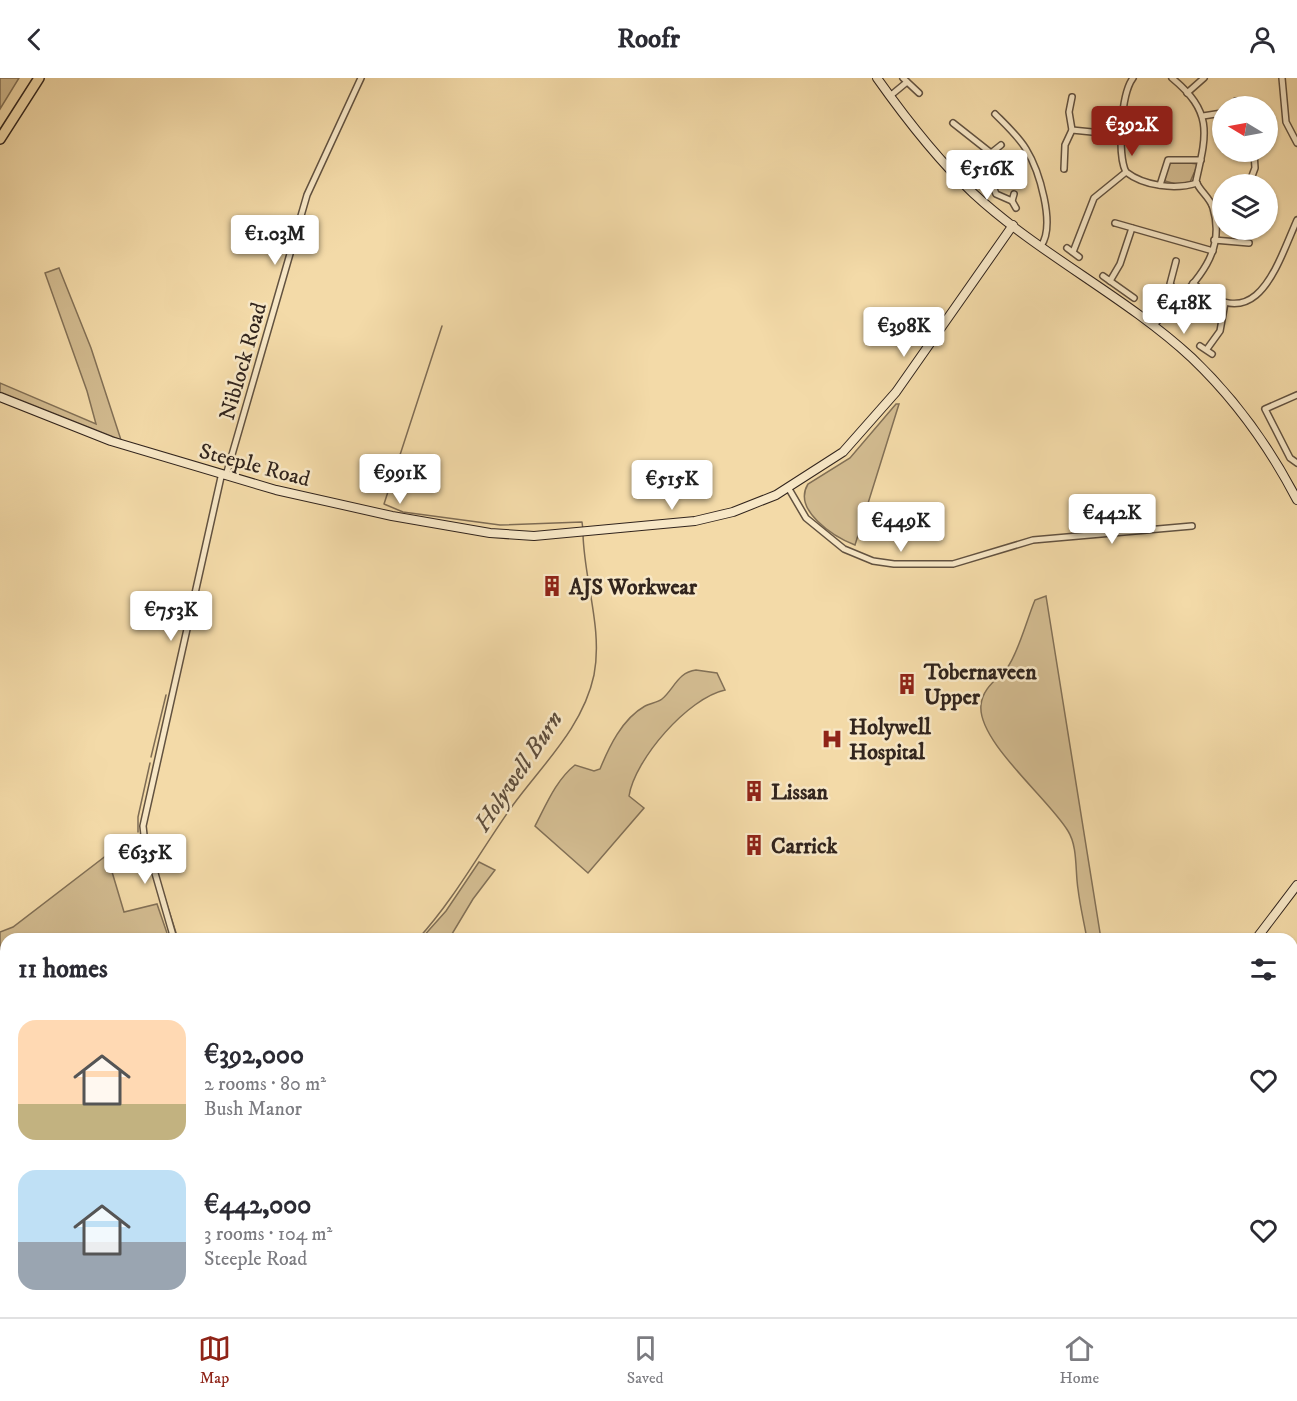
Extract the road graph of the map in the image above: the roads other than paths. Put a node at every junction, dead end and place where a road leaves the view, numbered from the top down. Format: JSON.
{"nodes":[{"id":1,"x":39,"y":78,"type":"edge"},
{"id":2,"x":361,"y":78,"type":"edge"},
{"id":3,"x":877,"y":78,"type":"edge"},
{"id":4,"x":1133,"y":78,"type":"edge"},
{"id":5,"x":1172,"y":78,"type":"edge"},
{"id":6,"x":1204,"y":78,"type":"edge"},
{"id":7,"x":1282,"y":78,"type":"edge"},
{"id":8,"x":905,"y":80,"type":"edge"},
{"id":9,"x":919,"y":93,"type":"dead end"},
{"id":10,"x":1186,"y":93,"type":"junction"},
{"id":11,"x":890,"y":96,"type":"junction"},
{"id":12,"x":1072,"y":97,"type":"dead end"},
{"id":13,"x":996,"y":114,"type":"dead end"},
{"id":14,"x":1212,"y":115,"type":"edge"},
{"id":15,"x":1203,"y":116,"type":"junction"},
{"id":16,"x":953,"y":123,"type":"dead end"},
{"id":17,"x":1072,"y":130,"type":"junction"},
{"id":18,"x":1122,"y":135,"type":"junction"},
{"id":19,"x":0,"y":138,"type":"edge"},
{"id":20,"x":1297,"y":143,"type":"edge"},
{"id":21,"x":1001,"y":145,"type":"dead end"},
{"id":22,"x":991,"y":153,"type":"junction"},
{"id":23,"x":1202,"y":160,"type":"junction"},
{"id":24,"x":1064,"y":169,"type":"dead end"},
{"id":25,"x":982,"y":170,"type":"junction"},
{"id":26,"x":1126,"y":172,"type":"junction"},
{"id":27,"x":1197,"y":183,"type":"junction"},
{"id":28,"x":1160,"y":185,"type":"junction"},
{"id":29,"x":966,"y":186,"type":"junction"},
{"id":30,"x":1212,"y":205,"type":"edge"},
{"id":31,"x":1016,"y":208,"type":"dead end"},
{"id":32,"x":1297,"y":220,"type":"edge"},
{"id":33,"x":1115,"y":224,"type":"dead end"},
{"id":34,"x":1013,"y":225,"type":"junction"},
{"id":35,"x":1132,"y":228,"type":"junction"},
{"id":36,"x":1214,"y":240,"type":"joint"},
{"id":37,"x":1249,"y":243,"type":"dead end"},
{"id":38,"x":1041,"y":246,"type":"junction"},
{"id":39,"x":1213,"y":251,"type":"junction"},
{"id":40,"x":1079,"y":257,"type":"dead end"},
{"id":41,"x":1176,"y":261,"type":"dead end"},
{"id":42,"x":1103,"y":276,"type":"dead end"},
{"id":43,"x":1110,"y":281,"type":"junction"},
{"id":44,"x":1193,"y":283,"type":"junction"},
{"id":45,"x":1180,"y":296,"type":"junction"},
{"id":46,"x":1134,"y":297,"type":"dead end"},
{"id":47,"x":1225,"y":303,"type":"junction"},
{"id":48,"x":1153,"y":326,"type":"junction"},
{"id":49,"x":1200,"y":346,"type":"dead end"},
{"id":50,"x":1208,"y":349,"type":"junction"},
{"id":51,"x":1212,"y":354,"type":"dead end"},
{"id":52,"x":1297,"y":395,"type":"edge"},
{"id":53,"x":0,"y":397,"type":"edge"},
{"id":54,"x":1297,"y":463,"type":"edge"},
{"id":55,"x":224,"y":475,"type":"junction"},
{"id":56,"x":789,"y":489,"type":"junction"},
{"id":57,"x":1297,"y":500,"type":"edge"},
{"id":58,"x":1192,"y":526,"type":"dead end"},
{"id":59,"x":1297,"y":885,"type":"edge"},
{"id":60,"x":172,"y":933,"type":"edge"},
{"id":61,"x":1261,"y":933,"type":"edge"}],
"edges":[{"from":1,"to":19,"type":"highway"},
{"from":2,"to":55,"type":"street","name":"Niblock Road"},
{"from":3,"to":11,"type":"street"},
{"from":4,"to":18,"type":"street"},
{"from":5,"to":10,"type":"street"},
{"from":6,"to":10,"type":"street"},
{"from":7,"to":20,"type":"street"},
{"from":8,"to":9,"type":"street"},
{"from":8,"to":11,"type":"street"},
{"from":10,"to":15,"type":"street"},
{"from":11,"to":29,"type":"street"},
{"from":12,"to":17,"type":"street"},
{"from":13,"to":38,"type":"street"},
{"from":14,"to":15,"type":"street"},
{"from":15,"to":23,"type":"street"},
{"from":16,"to":22,"type":"street"},
{"from":17,"to":18,"type":"street"},
{"from":17,"to":24,"type":"street"},
{"from":18,"to":26,"type":"street"},
{"from":21,"to":22,"type":"street"},
{"from":22,"to":25,"type":"street"},
{"from":23,"to":27,"type":"street"},
{"from":23,"to":28,"type":"street"},
{"from":25,"to":29,"type":"street"},
{"from":25,"to":31,"type":"street"},
{"from":26,"to":28,"type":"street"},
{"from":26,"to":40,"type":"street"},
{"from":27,"to":28,"type":"street"},
{"from":27,"to":30,"type":"street"},
{"from":29,"to":34,"type":"street"},
{"from":32,"to":47,"type":"street"},
{"from":33,"to":35,"type":"street"},
{"from":34,"to":38,"type":"street"},
{"from":34,"to":56,"type":"street","name":"Steeple Road"},
{"from":35,"to":39,"type":"street"},
{"from":35,"to":43,"type":"street"},
{"from":36,"to":37,"type":"street"},
{"from":36,"to":39,"type":"street"},
{"from":38,"to":48,"type":"street"},
{"from":39,"to":44,"type":"street"},
{"from":41,"to":45,"type":"street"},
{"from":42,"to":43,"type":"street"},
{"from":43,"to":46,"type":"street"},
{"from":44,"to":45,"type":"street"},
{"from":44,"to":47,"type":"street"},
{"from":45,"to":48,"type":"street"},
{"from":47,"to":50,"type":"street"},
{"from":48,"to":57,"type":"street"},
{"from":49,"to":50,"type":"street"},
{"from":50,"to":51,"type":"street"},
{"from":52,"to":54,"type":"street"},
{"from":53,"to":55,"type":"street","name":"Steeple Road"},
{"from":55,"to":56,"type":"street","name":"Steeple Road"},
{"from":55,"to":60,"type":"street","name":"Niblock Road"},
{"from":56,"to":58,"type":"street"},
{"from":59,"to":61,"type":"street"}]}
